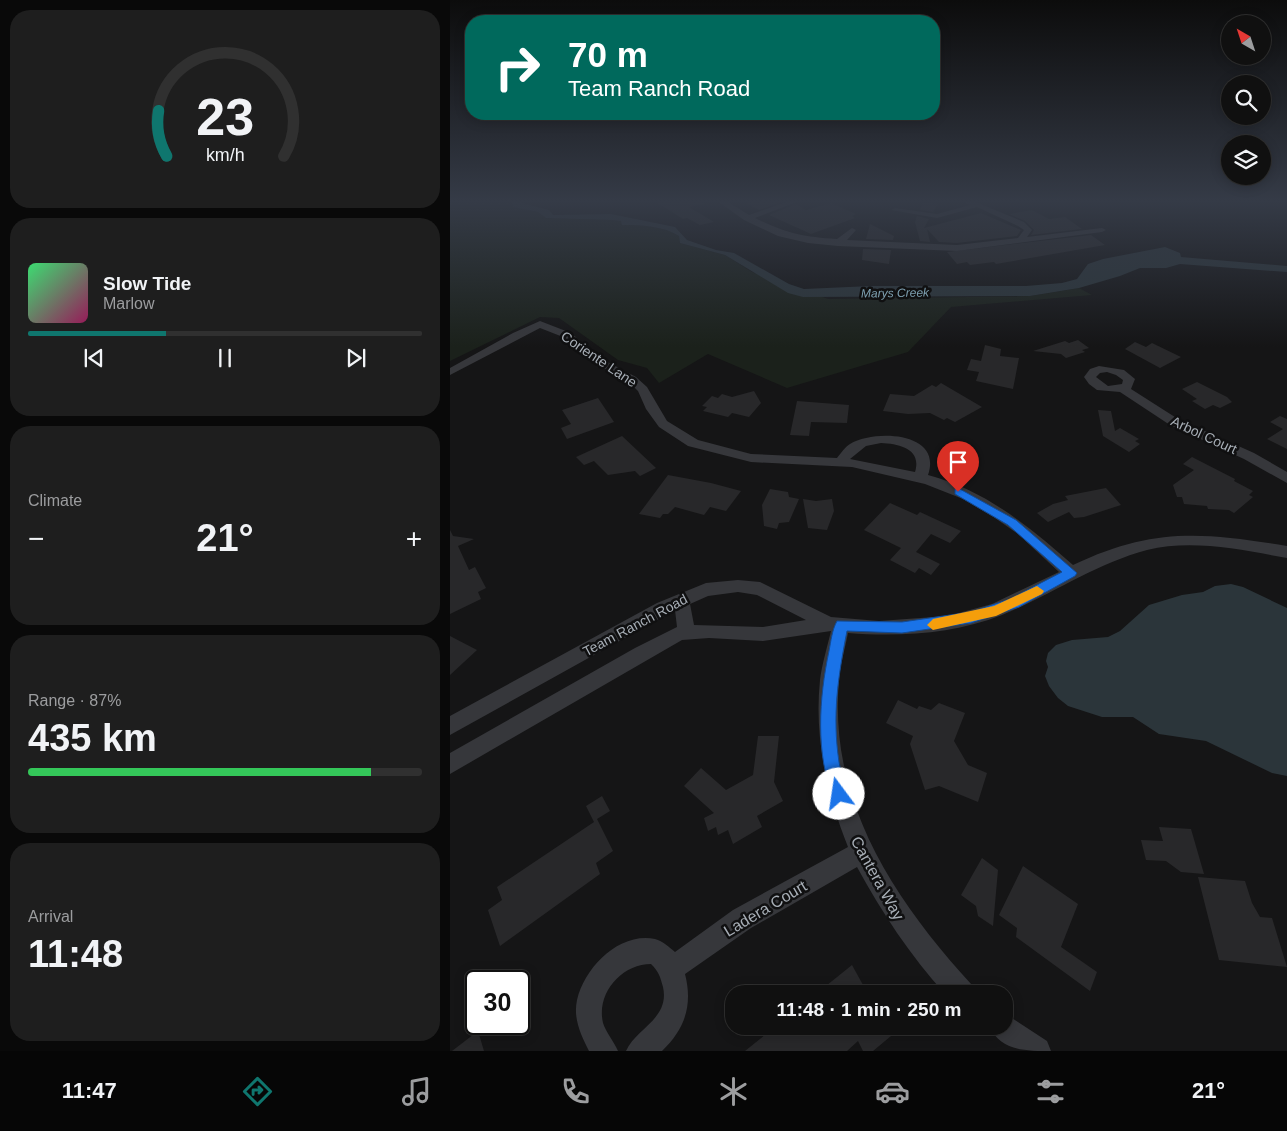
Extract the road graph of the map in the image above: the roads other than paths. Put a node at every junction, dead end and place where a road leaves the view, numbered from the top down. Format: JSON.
{"nodes":[{"id":1,"x":450,"y":372,"type":"edge"},
{"id":2,"x":1123,"y":389,"type":"dead end"},
{"id":3,"x":841,"y":462,"type":"junction"},
{"id":4,"x":920,"y":477,"type":"junction"},
{"id":5,"x":1287,"y":478,"type":"edge"},
{"id":6,"x":1287,"y":552,"type":"edge"},
{"id":7,"x":1071,"y":573,"type":"junction"},
{"id":8,"x":680,"y":599,"type":"junction"},
{"id":9,"x":835,"y":624,"type":"junction"},
{"id":10,"x":687,"y":632,"type":"junction"},
{"id":11,"x":450,"y":726,"type":"edge"},
{"id":12,"x":450,"y":764,"type":"edge"},
{"id":13,"x":861,"y":852,"type":"junction"},
{"id":14,"x":673,"y":968,"type":"junction"},
{"id":15,"x":954,"y":985,"type":"edge"},
{"id":16,"x":1013,"y":1034,"type":"edge"},
{"id":17,"x":604,"y":1051,"type":"edge"},
{"id":18,"x":640,"y":1051,"type":"edge"},
{"id":19,"x":1037,"y":1051,"type":"edge"}],
"edges":[{"from":1,"to":3,"type":"street","name":"Coriente Lane"},
{"from":2,"to":5,"type":"street","name":"Arbol Court"},
{"from":3,"to":4,"type":"street","name":"Coriente Lane"},
{"from":3,"to":4,"type":"street"},
{"from":4,"to":7,"type":"street","name":"Coriente Lane"},
{"from":6,"to":7,"type":"street","name":"Team Ranch Road"},
{"from":7,"to":9,"type":"street","name":"Team Ranch Road"},
{"from":8,"to":9,"type":"street","name":"Team Ranch Road"},
{"from":8,"to":10,"type":"street"},
{"from":8,"to":11,"type":"street","name":"Team Ranch Road"},
{"from":9,"to":10,"type":"street","name":"Team Ranch Road"},
{"from":9,"to":13,"type":"street","name":"Cantera Way"},
{"from":10,"to":12,"type":"street","name":"Team Ranch Road"},
{"from":13,"to":14,"type":"street","name":"Ladera Court"},
{"from":13,"to":15,"type":"street","name":"Cantera Way"},
{"from":14,"to":17,"type":"street"},
{"from":14,"to":18,"type":"street"},
{"from":16,"to":19,"type":"street"}]}
